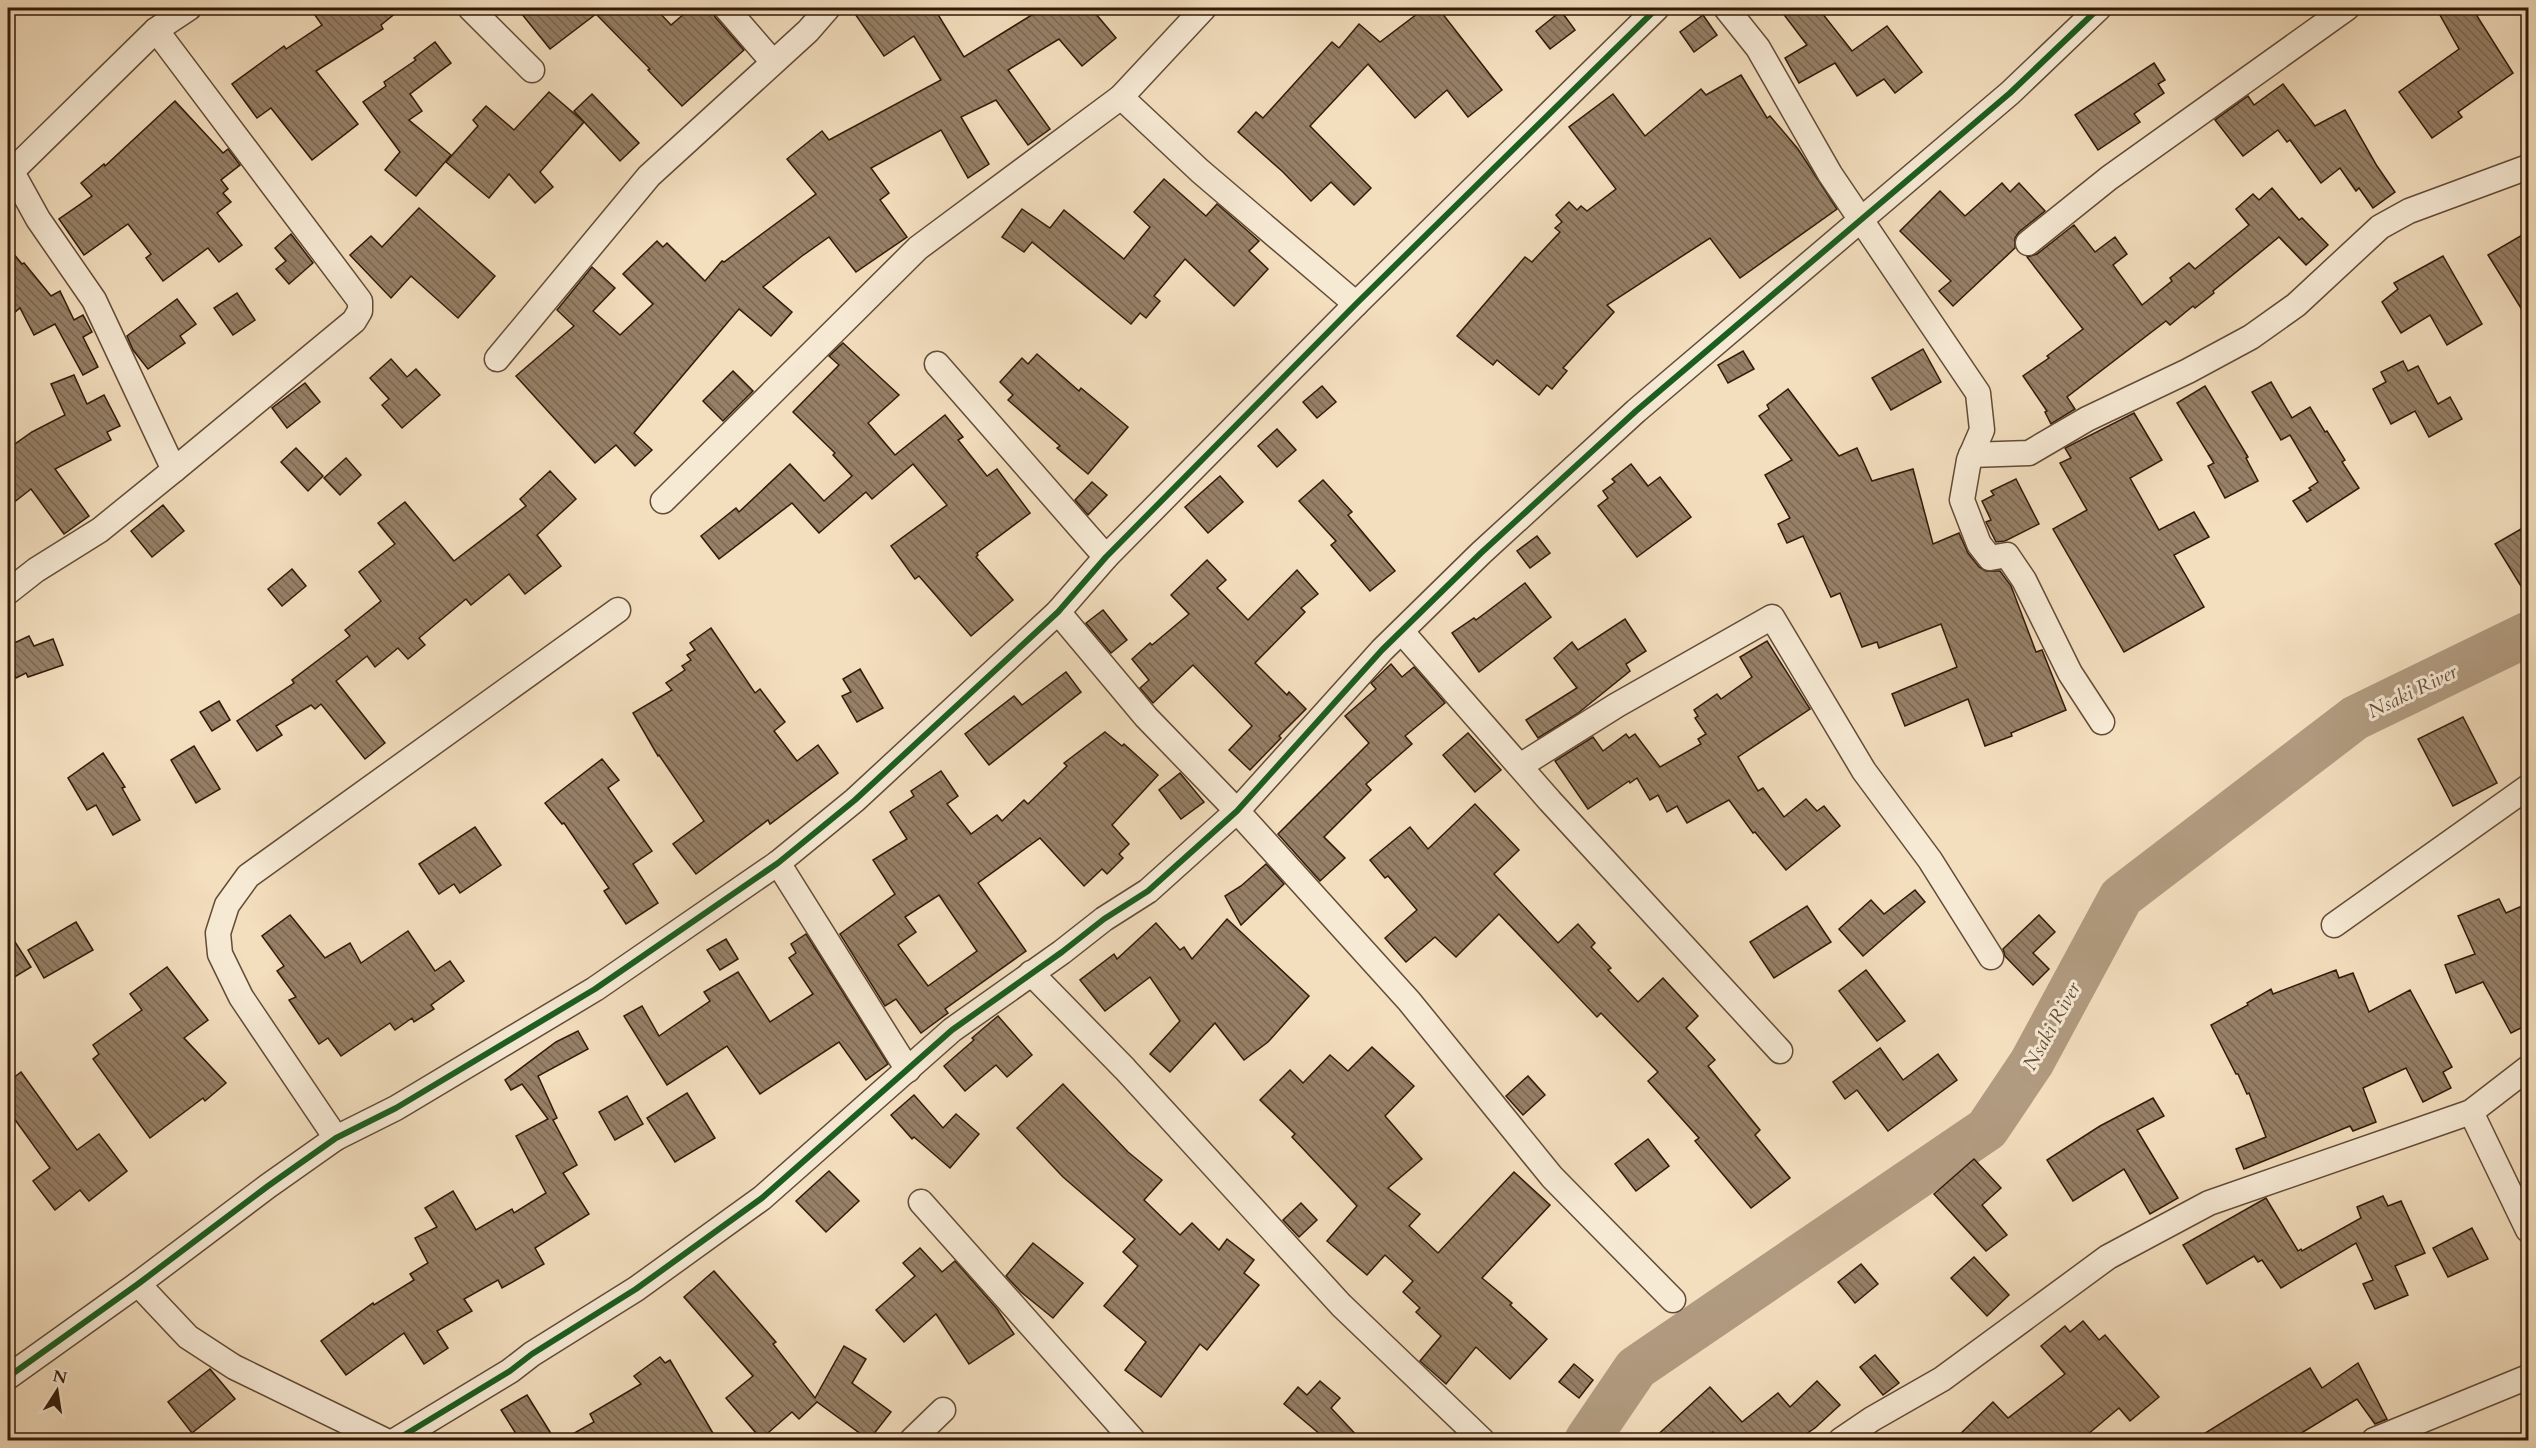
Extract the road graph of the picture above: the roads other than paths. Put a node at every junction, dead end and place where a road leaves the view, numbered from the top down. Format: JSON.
{"nodes":[{"id":1,"x":189,"y":8,"type":"edge"},
{"id":2,"x":470,"y":8,"type":"edge"},
{"id":3,"x":726,"y":8,"type":"edge"},
{"id":4,"x":828,"y":8,"type":"edge"},
{"id":5,"x":1203,"y":8,"type":"edge"},
{"id":6,"x":1657,"y":8,"type":"edge"},
{"id":7,"x":1726,"y":8,"type":"edge"},
{"id":8,"x":2099,"y":8,"type":"edge"},
{"id":9,"x":2347,"y":8,"type":"edge"},
{"id":10,"x":156,"y":30,"type":"junction"},
{"id":11,"x":772,"y":61,"type":"junction"},
{"id":12,"x":532,"y":70,"type":"dead end"},
{"id":13,"x":1121,"y":97,"type":"junction"},
{"id":14,"x":2529,"y":167,"type":"edge"},
{"id":15,"x":10,"y":173,"type":"edge"},
{"id":16,"x":1863,"y":220,"type":"junction"},
{"id":17,"x":2028,"y":243,"type":"dead end"},
{"id":18,"x":1356,"y":304,"type":"junction"},
{"id":19,"x":497,"y":359,"type":"dead end"},
{"id":20,"x":937,"y":364,"type":"dead end"},
{"id":21,"x":1971,"y":455,"type":"junction"},
{"id":22,"x":174,"y":470,"type":"junction"},
{"id":23,"x":663,"y":501,"type":"dead end"},
{"id":24,"x":1106,"y":558,"type":"junction"},
{"id":25,"x":8,"y":592,"type":"edge"},
{"id":26,"x":618,"y":610,"type":"dead end"},
{"id":27,"x":1058,"y":612,"type":"junction"},
{"id":28,"x":1402,"y":632,"type":"junction"},
{"id":29,"x":2102,"y":722,"type":"dead end"},
{"id":30,"x":1520,"y":766,"type":"junction"},
{"id":31,"x":2529,"y":787,"type":"edge"},
{"id":32,"x":1237,"y":811,"type":"junction"},
{"id":33,"x":778,"y":863,"type":"junction"},
{"id":34,"x":2334,"y":925,"type":"dead end"},
{"id":35,"x":1991,"y":957,"type":"dead end"},
{"id":36,"x":1031,"y":973,"type":"junction"},
{"id":37,"x":1780,"y":1051,"type":"dead end"},
{"id":38,"x":2529,"y":1068,"type":"edge"},
{"id":39,"x":908,"y":1070,"type":"junction"},
{"id":40,"x":2471,"y":1112,"type":"junction"},
{"id":41,"x":336,"y":1138,"type":"junction"},
{"id":42,"x":921,"y":1202,"type":"dead end"},
{"id":43,"x":2529,"y":1230,"type":"edge"},
{"id":44,"x":138,"y":1284,"type":"junction"},
{"id":45,"x":1673,"y":1300,"type":"dead end"},
{"id":46,"x":8,"y":1377,"type":"edge"},
{"id":47,"x":2529,"y":1377,"type":"edge"},
{"id":48,"x":943,"y":1410,"type":"dead end"},
{"id":49,"x":1127,"y":1439,"type":"edge"},
{"id":50,"x":384,"y":1440,"type":"edge"},
{"id":51,"x":396,"y":1440,"type":"edge"},
{"id":52,"x":912,"y":1440,"type":"edge"},
{"id":53,"x":1482,"y":1440,"type":"edge"},
{"id":54,"x":1841,"y":1440,"type":"edge"},
{"id":55,"x":2374,"y":1440,"type":"edge"}],
"edges":[{"from":1,"to":10,"type":"street"},
{"from":2,"to":12,"type":"street"},
{"from":3,"to":11,"type":"street"},
{"from":4,"to":11,"type":"street"},
{"from":5,"to":13,"type":"street"},
{"from":6,"to":18,"type":"street"},
{"from":7,"to":16,"type":"street"},
{"from":8,"to":16,"type":"street"},
{"from":9,"to":17,"type":"street"},
{"from":10,"to":15,"type":"street"},
{"from":10,"to":22,"type":"street"},
{"from":11,"to":19,"type":"street"},
{"from":13,"to":18,"type":"street"},
{"from":13,"to":23,"type":"street"},
{"from":14,"to":21,"type":"street"},
{"from":15,"to":22,"type":"street"},
{"from":16,"to":21,"type":"street"},
{"from":16,"to":28,"type":"street"},
{"from":18,"to":24,"type":"street"},
{"from":20,"to":24,"type":"street"},
{"from":21,"to":29,"type":"street"},
{"from":22,"to":25,"type":"street"},
{"from":24,"to":27,"type":"street"},
{"from":26,"to":41,"type":"street"},
{"from":27,"to":32,"type":"street"},
{"from":27,"to":33,"type":"street"},
{"from":28,"to":30,"type":"street"},
{"from":28,"to":32,"type":"street"},
{"from":30,"to":35,"type":"street"},
{"from":30,"to":37,"type":"street"},
{"from":31,"to":34,"type":"street"},
{"from":32,"to":36,"type":"street"},
{"from":32,"to":45,"type":"street"},
{"from":33,"to":39,"type":"street"},
{"from":33,"to":41,"type":"street"},
{"from":36,"to":39,"type":"street"},
{"from":36,"to":53,"type":"street"},
{"from":38,"to":40,"type":"street"},
{"from":39,"to":51,"type":"street"},
{"from":40,"to":43,"type":"street"},
{"from":40,"to":54,"type":"street"},
{"from":41,"to":44,"type":"street"},
{"from":42,"to":49,"type":"street"},
{"from":44,"to":46,"type":"street"},
{"from":44,"to":50,"type":"street"},
{"from":47,"to":55,"type":"street"},
{"from":48,"to":52,"type":"street"}]}
